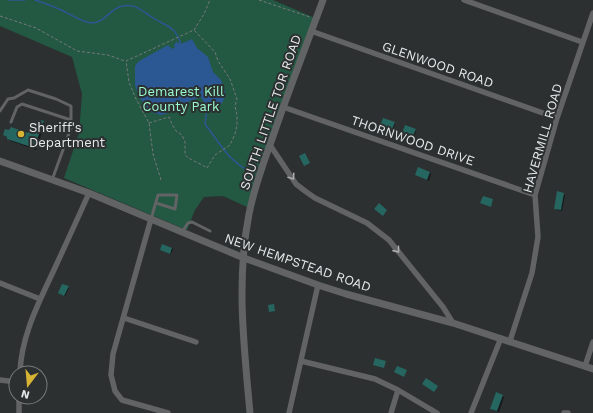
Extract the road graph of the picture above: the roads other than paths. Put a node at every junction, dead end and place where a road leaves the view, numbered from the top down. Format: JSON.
{"nodes":[{"id":1,"x":323,"y":0,"type":"edge"},
{"id":2,"x":464,"y":0,"type":"edge"},
{"id":3,"x":593,"y":13,"type":"edge"},
{"id":4,"x":311,"y":31,"type":"junction"},
{"id":5,"x":582,"y":42,"type":"junction"},
{"id":6,"x":283,"y":107,"type":"junction"},
{"id":7,"x":0,"y":111,"type":"edge"},
{"id":8,"x":557,"y":118,"type":"junction"},
{"id":9,"x":71,"y":120,"type":"junction"},
{"id":10,"x":11,"y":122,"type":"dead end"},
{"id":11,"x":270,"y":144,"type":"junction"},
{"id":12,"x":0,"y":161,"type":"edge"},
{"id":13,"x":52,"y":180,"type":"junction"},
{"id":14,"x":88,"y":194,"type":"junction"},
{"id":15,"x":536,"y":194,"type":"junction"},
{"id":16,"x":156,"y":203,"type":"junction"},
{"id":17,"x":151,"y":219,"type":"junction"},
{"id":18,"x":210,"y":231,"type":"dead end"},
{"id":19,"x":182,"y":232,"type":"junction"},
{"id":20,"x":244,"y":258,"type":"junction"},
{"id":21,"x":0,"y":283,"type":"edge"},
{"id":22,"x":318,"y":285,"type":"junction"},
{"id":23,"x":40,"y":299,"type":"junction"},
{"id":24,"x":124,"y":318,"type":"junction"},
{"id":25,"x":453,"y":322,"type":"junction"},
{"id":26,"x":500,"y":338,"type":"junction"},
{"id":27,"x":510,"y":341,"type":"junction"},
{"id":28,"x":196,"y":342,"type":"dead end"},
{"id":29,"x":593,"y":342,"type":"edge"},
{"id":30,"x":301,"y":361,"type":"junction"},
{"id":31,"x":20,"y":365,"type":"edge"},
{"id":32,"x":584,"y":366,"type":"junction"},
{"id":33,"x":593,"y":369,"type":"edge"},
{"id":34,"x":398,"y":390,"type":"junction"},
{"id":35,"x":168,"y":413,"type":"edge"},
{"id":36,"x":250,"y":413,"type":"edge"},
{"id":37,"x":289,"y":413,"type":"edge"},
{"id":38,"x":391,"y":413,"type":"edge"},
{"id":39,"x":437,"y":413,"type":"edge"},
{"id":40,"x":471,"y":413,"type":"edge"},
{"id":41,"x":564,"y":413,"type":"edge"},
{"id":42,"x":568,"y":413,"type":"edge"}],
"edges":[{"from":1,"to":4,"type":"street","name":"SOUTH LITTLE TOR ROAD"},
{"from":2,"to":5,"type":"street"},
{"from":3,"to":5,"type":"street","name":"HAVERMILL ROAD"},
{"from":4,"to":6,"type":"street","name":"SOUTH LITTLE TOR ROAD"},
{"from":4,"to":8,"type":"street","name":"GLENWOOD ROAD"},
{"from":5,"to":8,"type":"street","name":"HAVERMILL ROAD"},
{"from":6,"to":11,"type":"street","name":"SOUTH LITTLE TOR ROAD"},
{"from":6,"to":15,"type":"street","name":"THORNWOOD DRIVE"},
{"from":7,"to":9,"type":"lane"},
{"from":8,"to":15,"type":"street","name":"HAVERMILL ROAD"},
{"from":9,"to":10,"type":"lane"},
{"from":9,"to":13,"type":"lane"},
{"from":11,"to":20,"type":"street","name":"SOUTH LITTLE TOR ROAD"},
{"from":11,"to":25,"type":"street","one_way":true},
{"from":12,"to":13,"type":"street","name":"NEW HEMPSTEAD ROAD"},
{"from":13,"to":14,"type":"street","name":"NEW HEMPSTEAD ROAD"},
{"from":14,"to":17,"type":"street","name":"NEW HEMPSTEAD ROAD"},
{"from":14,"to":23,"type":"street"},
{"from":15,"to":27,"type":"street","name":"HAVERMILL ROAD"},
{"from":16,"to":16,"type":"lane"},
{"from":16,"to":17,"type":"lane"},
{"from":17,"to":19,"type":"street","name":"NEW HEMPSTEAD ROAD"},
{"from":17,"to":24,"type":"street"},
{"from":18,"to":19,"type":"lane"},
{"from":19,"to":20,"type":"street","name":"NEW HEMPSTEAD ROAD"},
{"from":20,"to":22,"type":"street","name":"NEW HEMPSTEAD ROAD"},
{"from":20,"to":36,"type":"street","name":"SOUTH LITTLE TOR ROAD"},
{"from":21,"to":23,"type":"street"},
{"from":22,"to":25,"type":"street","name":"NEW HEMPSTEAD ROAD"},
{"from":22,"to":30,"type":"street"},
{"from":23,"to":31,"type":"street"},
{"from":24,"to":28,"type":"street"},
{"from":24,"to":35,"type":"street"},
{"from":25,"to":26,"type":"street","name":"NEW HEMPSTEAD ROAD"},
{"from":26,"to":27,"type":"street","name":"NEW HEMPSTEAD ROAD"},
{"from":26,"to":40,"type":"street"},
{"from":27,"to":32,"type":"street","name":"NEW HEMPSTEAD ROAD"},
{"from":29,"to":32,"type":"street"},
{"from":30,"to":34,"type":"street"},
{"from":30,"to":37,"type":"street"},
{"from":32,"to":33,"type":"street","name":"NEW HEMPSTEAD ROAD"},
{"from":34,"to":38,"type":"street"},
{"from":34,"to":39,"type":"street"},
{"from":41,"to":42,"type":"street"}]}
